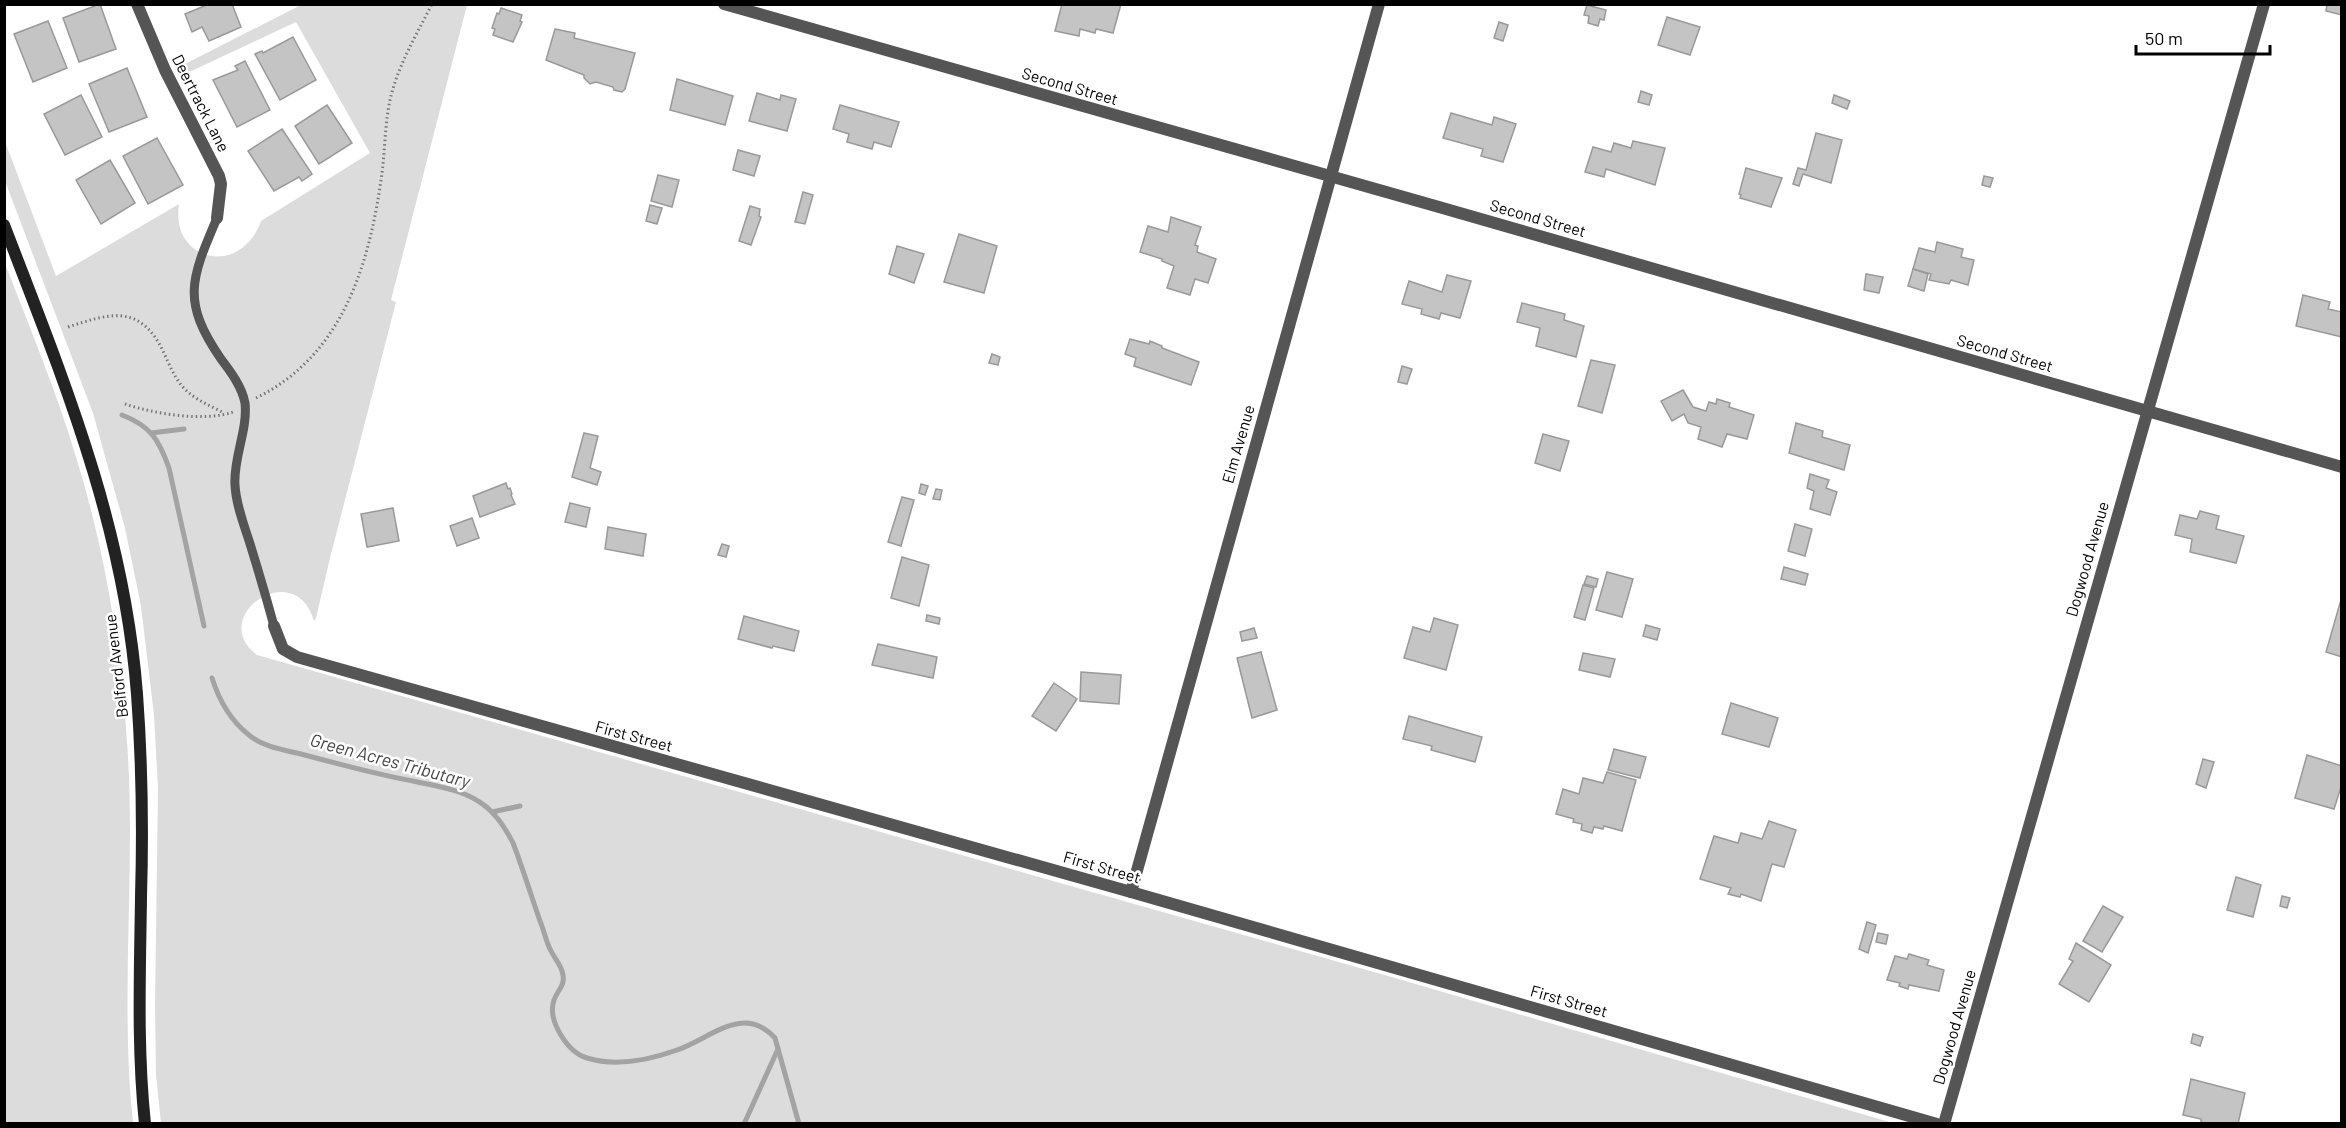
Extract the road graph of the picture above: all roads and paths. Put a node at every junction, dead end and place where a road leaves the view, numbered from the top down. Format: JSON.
{"nodes":[{"id":1,"x":137,"y":4,"type":"edge"},
{"id":2,"x":432,"y":4,"type":"edge"},
{"id":3,"x":724,"y":4,"type":"edge"},
{"id":4,"x":1379,"y":4,"type":"edge"},
{"id":5,"x":2264,"y":4,"type":"edge"},
{"id":6,"x":1330,"y":176,"type":"junction"},
{"id":7,"x":217,"y":218,"type":"joint"},
{"id":8,"x":4,"y":225,"type":"edge"},
{"id":9,"x":68,"y":327,"type":"dead end"},
{"id":10,"x":126,"y":404,"type":"dead end"},
{"id":11,"x":245,"y":405,"type":"junction"},
{"id":12,"x":2146,"y":411,"type":"junction"},
{"id":13,"x":2342,"y":467,"type":"edge"},
{"id":14,"x":274,"y":626,"type":"joint"},
{"id":15,"x":1131,"y":892,"type":"junction"},
{"id":16,"x":145,"y":1124,"type":"edge"},
{"id":17,"x":1936,"y":1124,"type":"edge"},
{"id":18,"x":1944,"y":1124,"type":"edge"}],
"edges":[{"from":1,"to":7,"type":"street","name":"Deertrack Lane"},
{"from":2,"to":11,"type":"path"},
{"from":3,"to":6,"type":"street","name":"Second Street"},
{"from":4,"to":6,"type":"street","name":"Elm Avenue"},
{"from":5,"to":12,"type":"street","name":"Dogwood Avenue"},
{"from":6,"to":12,"type":"street","name":"Second Street"},
{"from":6,"to":15,"type":"street","name":"Elm Avenue"},
{"from":7,"to":11,"type":"lane"},
{"from":8,"to":16,"type":"main road","name":"Belford Avenue"},
{"from":9,"to":10,"type":"path"},
{"from":11,"to":14,"type":"lane"},
{"from":12,"to":13,"type":"street","name":"Second Street"},
{"from":12,"to":18,"type":"street","name":"Dogwood Avenue"},
{"from":14,"to":15,"type":"street","name":"First Street"},
{"from":15,"to":17,"type":"street","name":"First Street"}]}
